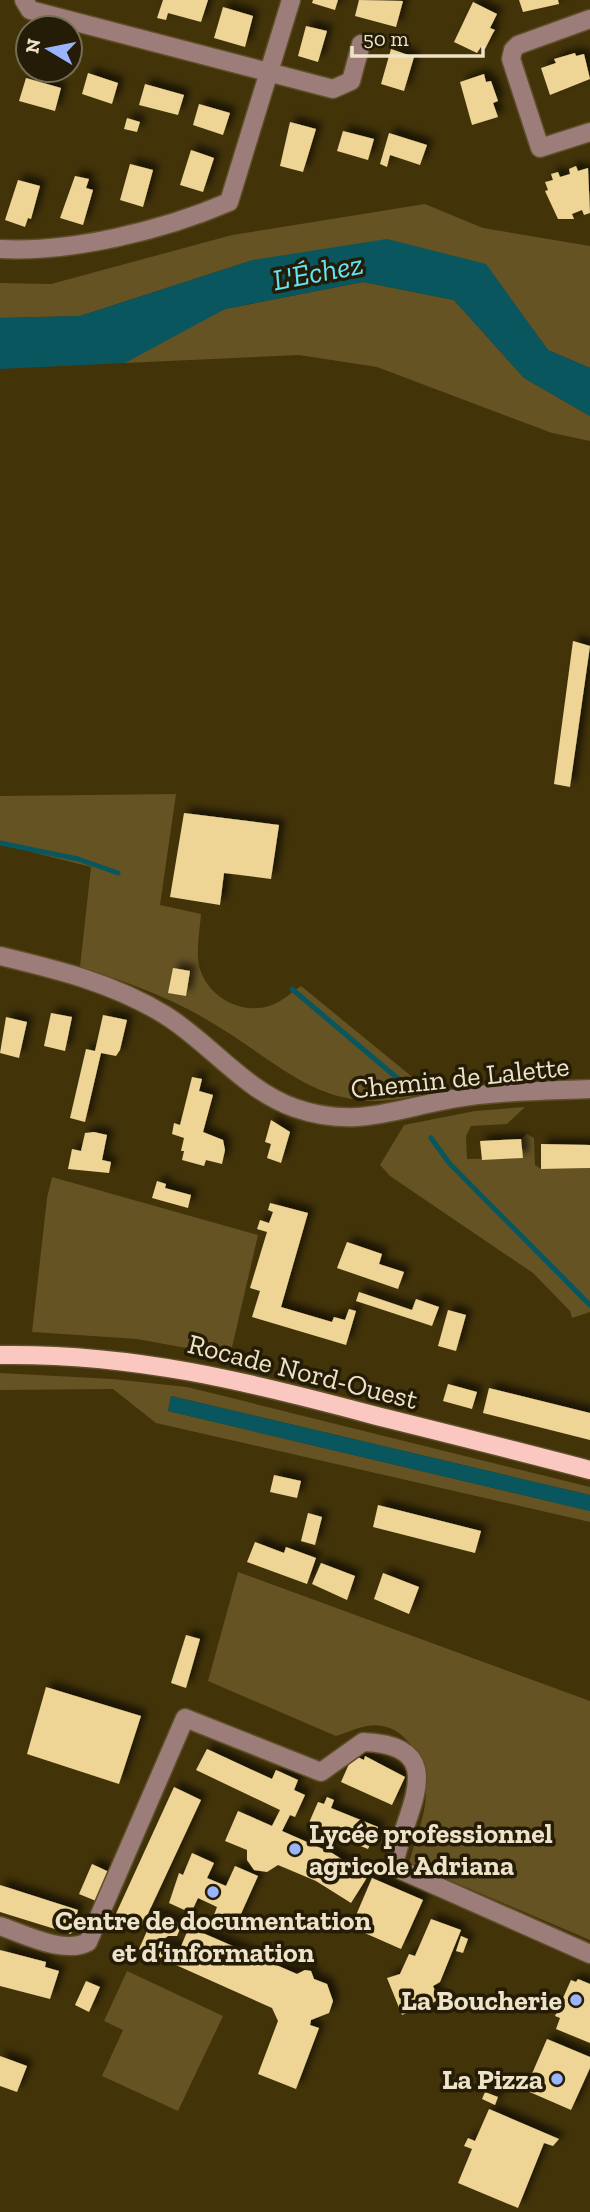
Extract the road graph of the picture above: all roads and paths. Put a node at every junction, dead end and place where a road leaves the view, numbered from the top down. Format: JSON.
{"nodes":[{"id":1,"x":24,"y":0,"type":"edge"},
{"id":2,"x":291,"y":0,"type":"edge"},
{"id":3,"x":590,"y":19,"type":"edge"},
{"id":4,"x":361,"y":44,"type":"dead end"},
{"id":5,"x":271,"y":72,"type":"junction"},
{"id":6,"x":590,"y":132,"type":"edge"},
{"id":7,"x":0,"y":249,"type":"edge"},
{"id":8,"x":0,"y":956,"type":"edge"},
{"id":9,"x":590,"y":1089,"type":"edge"},
{"id":10,"x":0,"y":1354,"type":"edge"},
{"id":11,"x":590,"y":1470,"type":"edge"},
{"id":12,"x":0,"y":1926,"type":"edge"},
{"id":13,"x":590,"y":1954,"type":"edge"}],
"edges":[{"from":1,"to":5,"type":"street"},
{"from":2,"to":5,"type":"street"},
{"from":3,"to":6,"type":"street"},
{"from":4,"to":5,"type":"street"},
{"from":5,"to":7,"type":"street"},
{"from":8,"to":9,"type":"street","name":"Chemin de Lalette"},
{"from":10,"to":11,"type":"main road","name":"Rocade Nord-Ouest"},
{"from":12,"to":13,"type":"street"}]}
